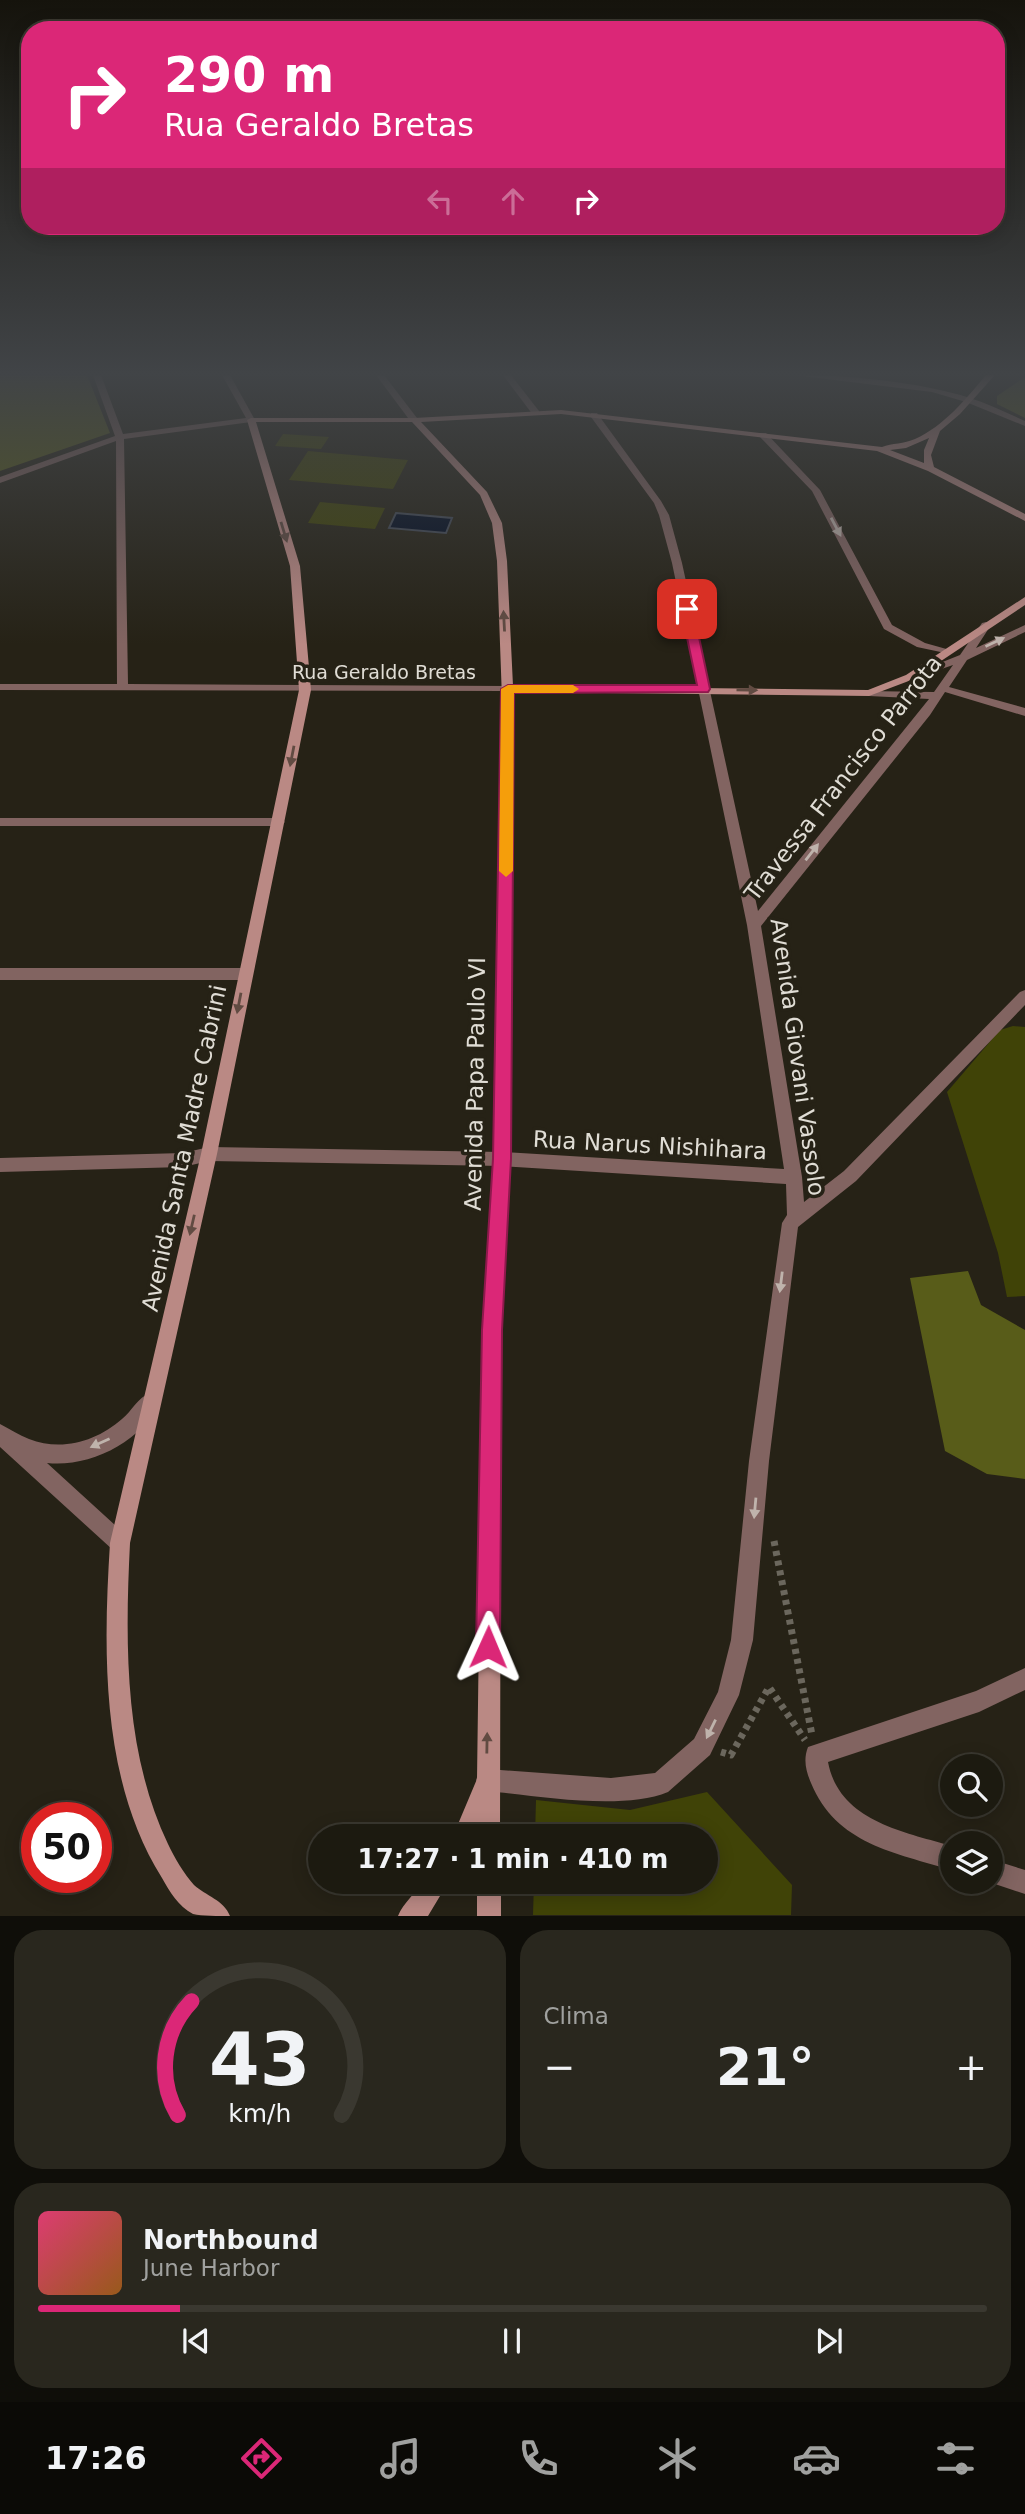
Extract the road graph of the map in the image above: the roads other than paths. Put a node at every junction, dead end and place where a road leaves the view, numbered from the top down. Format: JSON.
{"nodes":[{"id":1,"x":43,"y":464,"type":"edge"},
{"id":2,"x":120,"y":464,"type":"edge"},
{"id":3,"x":264,"y":464,"type":"edge"},
{"id":4,"x":457,"y":464,"type":"edge"},
{"id":5,"x":629,"y":464,"type":"edge"},
{"id":6,"x":791,"y":464,"type":"edge"},
{"id":7,"x":921,"y":464,"type":"edge"},
{"id":8,"x":928,"y":464,"type":"edge"},
{"id":9,"x":931,"y":468,"type":"junction"},
{"id":10,"x":0,"y":480,"type":"edge"},
{"id":11,"x":1025,"y":518,"type":"edge"},
{"id":12,"x":1025,"y":600,"type":"edge"},
{"id":13,"x":986,"y":625,"type":"junction"},
{"id":14,"x":1025,"y":628,"type":"edge"},
{"id":15,"x":946,"y":652,"type":"junction"},
{"id":16,"x":965,"y":657,"type":"junction"},
{"id":17,"x":910,"y":677,"type":"junction"},
{"id":18,"x":0,"y":687,"type":"edge"},
{"id":19,"x":123,"y":688,"type":"junction"},
{"id":20,"x":508,"y":689,"type":"junction"},
{"id":21,"x":704,"y":689,"type":"junction"},
{"id":22,"x":305,"y":690,"type":"junction"},
{"id":23,"x":939,"y":692,"type":"junction"},
{"id":24,"x":869,"y":693,"type":"junction"},
{"id":25,"x":1025,"y":712,"type":"edge"},
{"id":26,"x":0,"y":822,"type":"edge"},
{"id":27,"x":279,"y":822,"type":"junction"},
{"id":28,"x":754,"y":925,"type":"junction"},
{"id":29,"x":0,"y":974,"type":"edge"},
{"id":30,"x":245,"y":974,"type":"junction"},
{"id":31,"x":1025,"y":996,"type":"edge"},
{"id":32,"x":209,"y":1154,"type":"junction"},
{"id":33,"x":502,"y":1159,"type":"junction"},
{"id":34,"x":0,"y":1165,"type":"edge"},
{"id":35,"x":794,"y":1177,"type":"junction"},
{"id":36,"x":796,"y":1217,"type":"junction"},
{"id":37,"x":152,"y":1401,"type":"junction"},
{"id":38,"x":4,"y":1437,"type":"edge"},
{"id":39,"x":120,"y":1543,"type":"junction"},
{"id":40,"x":1025,"y":1679,"type":"edge"},
{"id":41,"x":486,"y":1780,"type":"junction"},
{"id":42,"x":470,"y":1824,"type":"edge"},
{"id":43,"x":488,"y":1824,"type":"edge"},
{"id":44,"x":940,"y":1854,"type":"edge"},
{"id":45,"x":1003,"y":1875,"type":"edge"},
{"id":46,"x":1025,"y":1882,"type":"edge"},
{"id":47,"x":429,"y":1894,"type":"edge"},
{"id":48,"x":489,"y":1894,"type":"edge"},
{"id":49,"x":218,"y":1916,"type":"edge"},
{"id":50,"x":410,"y":1916,"type":"edge"},
{"id":51,"x":489,"y":1916,"type":"edge"}],
"edges":[{"from":1,"to":10,"type":"street"},
{"from":2,"to":19,"type":"street"},
{"from":3,"to":22,"type":"main road","name":"Avenida Santa Madre Cabrini","one_way":true},
{"from":20,"to":4,"type":"main road","name":"Avenida Papa Paulo VI","one_way":true},
{"from":5,"to":21,"type":"street","name":"Avenida Giovani Vassolo"},
{"from":6,"to":15,"type":"street","one_way":true},
{"from":7,"to":9,"type":"main road"},
{"from":8,"to":9,"type":"main road"},
{"from":9,"to":11,"type":"main road"},
{"from":12,"to":13,"type":"main road"},
{"from":13,"to":15,"type":"main road"},
{"from":13,"to":16,"type":"street","name":"Travessa Francisco Parrota"},
{"from":16,"to":14,"type":"street","one_way":true},
{"from":15,"to":17,"type":"main road"},
{"from":16,"to":17,"type":"street"},
{"from":16,"to":23,"type":"street","name":"Travessa Francisco Parrota"},
{"from":17,"to":24,"type":"main road"},
{"from":18,"to":19,"type":"street","name":"Rua Geraldo Bretas"},
{"from":19,"to":22,"type":"street","name":"Rua Geraldo Bretas"},
{"from":20,"to":21,"type":"main road","name":"Rua Geraldo Bretas"},
{"from":20,"to":22,"type":"street","name":"Rua Geraldo Bretas"},
{"from":20,"to":33,"type":"main road","name":"Avenida Papa Paulo VI"},
{"from":21,"to":24,"type":"main road","name":"Rua Geraldo Bretas","one_way":true},
{"from":21,"to":28,"type":"street","name":"Avenida Giovani Vassolo"},
{"from":22,"to":27,"type":"main road","name":"Avenida Santa Madre Cabrini","one_way":true},
{"from":23,"to":24,"type":"street","name":"Rua Geraldo Bretas"},
{"from":23,"to":25,"type":"street","name":"Rua Geraldo Bretas"},
{"from":28,"to":23,"type":"street","name":"Travessa Francisco Parrota","one_way":true},
{"from":26,"to":27,"type":"street"},
{"from":27,"to":30,"type":"main road","name":"Avenida Santa Madre Cabrini"},
{"from":28,"to":35,"type":"street","name":"Avenida Giovani Vassolo"},
{"from":29,"to":30,"type":"street"},
{"from":30,"to":32,"type":"main road","name":"Avenida Santa Madre Cabrini","one_way":true},
{"from":31,"to":36,"type":"street"},
{"from":32,"to":33,"type":"street","name":"Rua Narus Nishihara"},
{"from":32,"to":34,"type":"street","name":"Rua Narus Nishihara"},
{"from":32,"to":37,"type":"main road","name":"Avenida Santa Madre Cabrini","one_way":true},
{"from":33,"to":35,"type":"street","name":"Rua Narus Nishihara"},
{"from":41,"to":33,"type":"main road","name":"Avenida Papa Paulo VI","one_way":true},
{"from":35,"to":36,"type":"street","name":"Avenida Giovani Vassolo"},
{"from":36,"to":41,"type":"street","name":"Avenida Giovani Vassolo","one_way":true},
{"from":37,"to":38,"type":"street","one_way":true},
{"from":37,"to":39,"type":"main road","name":"Avenida Santa Madre Cabrini"},
{"from":38,"to":39,"type":"street"},
{"from":39,"to":49,"type":"main road","name":"Avenida Santa Madre Cabrini"},
{"from":40,"to":44,"type":"street"},
{"from":41,"to":42,"type":"main road"},
{"from":41,"to":43,"type":"main road","name":"Avenida Papa Paulo VI"},
{"from":45,"to":46,"type":"street"},
{"from":47,"to":50,"type":"main road"},
{"from":48,"to":51,"type":"main road"}]}
